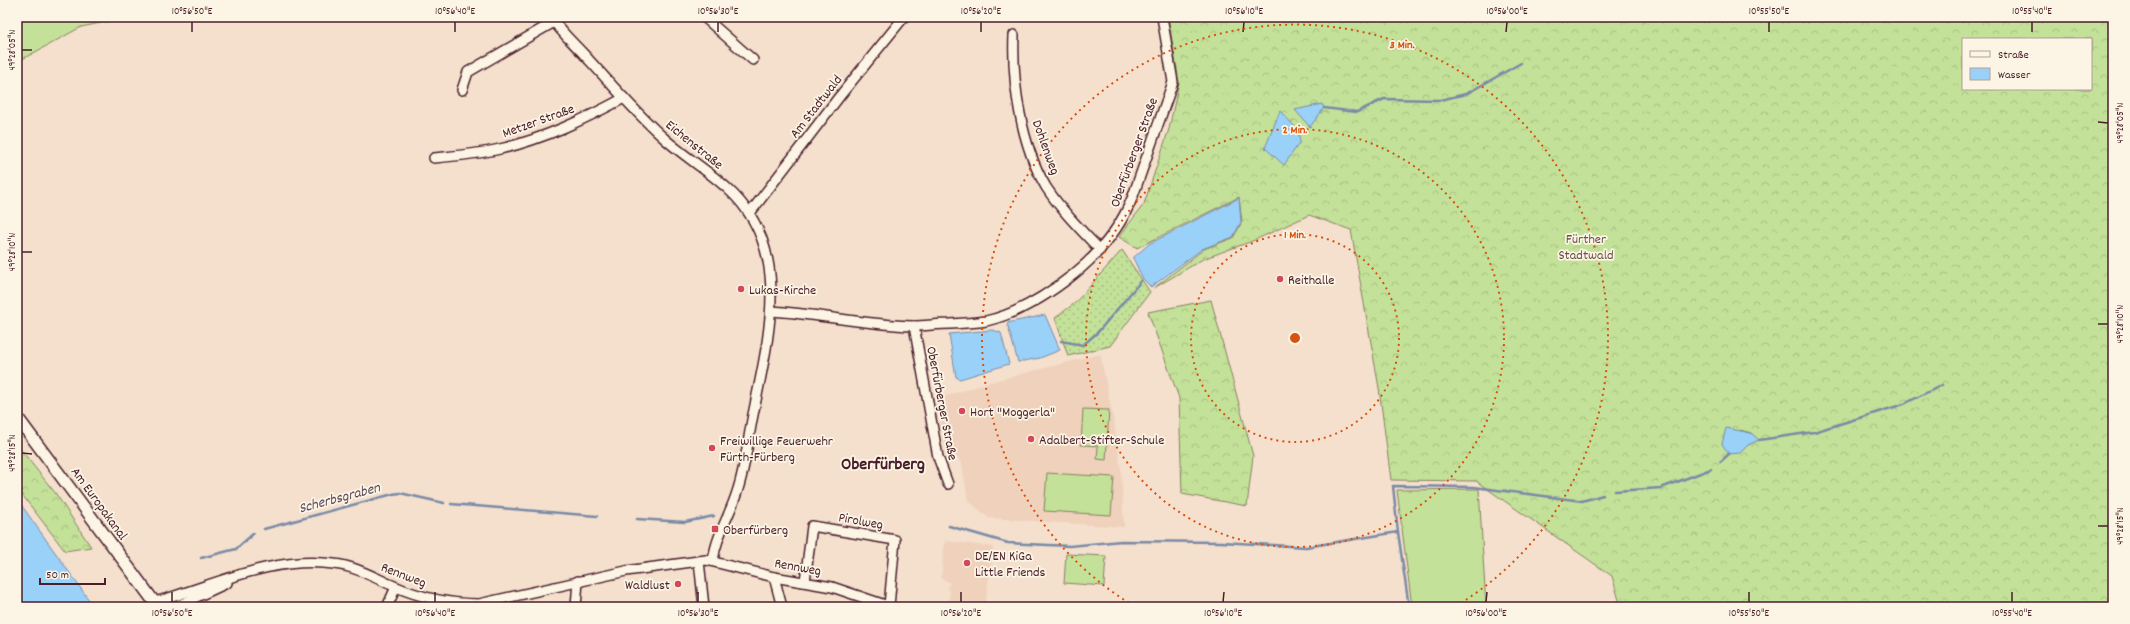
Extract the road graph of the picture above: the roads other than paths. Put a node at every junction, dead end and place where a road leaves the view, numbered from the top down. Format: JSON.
{"nodes":[{"id":1,"x":704,"y":17,"type":"edge"},
{"id":2,"x":904,"y":17,"type":"edge"},
{"id":3,"x":1162,"y":17,"type":"edge"},
{"id":4,"x":552,"y":19,"type":"edge"},
{"id":5,"x":1014,"y":35,"type":"dead end"},
{"id":6,"x":753,"y":60,"type":"dead end"},
{"id":7,"x":462,"y":90,"type":"dead end"},
{"id":8,"x":624,"y":98,"type":"junction"},
{"id":9,"x":434,"y":158,"type":"dead end"},
{"id":10,"x":750,"y":213,"type":"junction"},
{"id":11,"x":1100,"y":250,"type":"junction"},
{"id":12,"x":772,"y":311,"type":"junction"},
{"id":13,"x":914,"y":326,"type":"junction"},
{"id":14,"x":17,"y":417,"type":"edge"},
{"id":15,"x":948,"y":484,"type":"dead end"},
{"id":16,"x":700,"y":560,"type":"junction"},
{"id":17,"x":712,"y":561,"type":"junction"},
{"id":18,"x":244,"y":574,"type":"junction"},
{"id":19,"x":774,"y":577,"type":"junction"},
{"id":20,"x":578,"y":581,"type":"junction"},
{"id":21,"x":805,"y":581,"type":"junction"},
{"id":22,"x":396,"y":587,"type":"junction"},
{"id":23,"x":157,"y":604,"type":"edge"},
{"id":24,"x":174,"y":607,"type":"edge"},
{"id":25,"x":387,"y":607,"type":"edge"},
{"id":26,"x":576,"y":607,"type":"edge"},
{"id":27,"x":704,"y":607,"type":"edge"},
{"id":28,"x":782,"y":607,"type":"edge"},
{"id":29,"x":890,"y":607,"type":"edge"}],
"edges":[{"from":1,"to":6,"type":"street"},
{"from":2,"to":10,"type":"street","name":"Am Stadtwald"},
{"from":3,"to":11,"type":"street","name":"Oberfürberger Straße"},
{"from":4,"to":7,"type":"street","name":"Eichenstraße"},
{"from":4,"to":8,"type":"street","name":"Eichenstraße"},
{"from":5,"to":11,"type":"street","name":"Dohlenweg"},
{"from":8,"to":9,"type":"street","name":"Metzer Straße"},
{"from":8,"to":10,"type":"street","name":"Eichenstraße"},
{"from":10,"to":12,"type":"street","name":"Eichenstraße"},
{"from":11,"to":13,"type":"street","name":"Oberfürberger Straße"},
{"from":12,"to":13,"type":"street","name":"Oberfürberger Straße"},
{"from":12,"to":17,"type":"street"},
{"from":13,"to":15,"type":"street","name":"Oberfürberger Straße"},
{"from":14,"to":23,"type":"street","name":"Am Europakanal"},
{"from":16,"to":17,"type":"street","name":"Rennweg"},
{"from":16,"to":20,"type":"street","name":"Rennweg"},
{"from":16,"to":27,"type":"street"},
{"from":17,"to":19,"type":"street","name":"Rennweg"},
{"from":18,"to":22,"type":"street","name":"Rennweg"},
{"from":18,"to":23,"type":"street","name":"Rennweg"},
{"from":18,"to":24,"type":"street","name":"Rennweg"},
{"from":19,"to":21,"type":"street","name":"Rennweg"},
{"from":19,"to":28,"type":"street"},
{"from":20,"to":22,"type":"street","name":"Rennweg"},
{"from":20,"to":26,"type":"street"},
{"from":21,"to":29,"type":"street","name":"Rennweg"},
{"from":21,"to":29,"type":"street","name":"Pirolweg"},
{"from":22,"to":25,"type":"street"}]}
